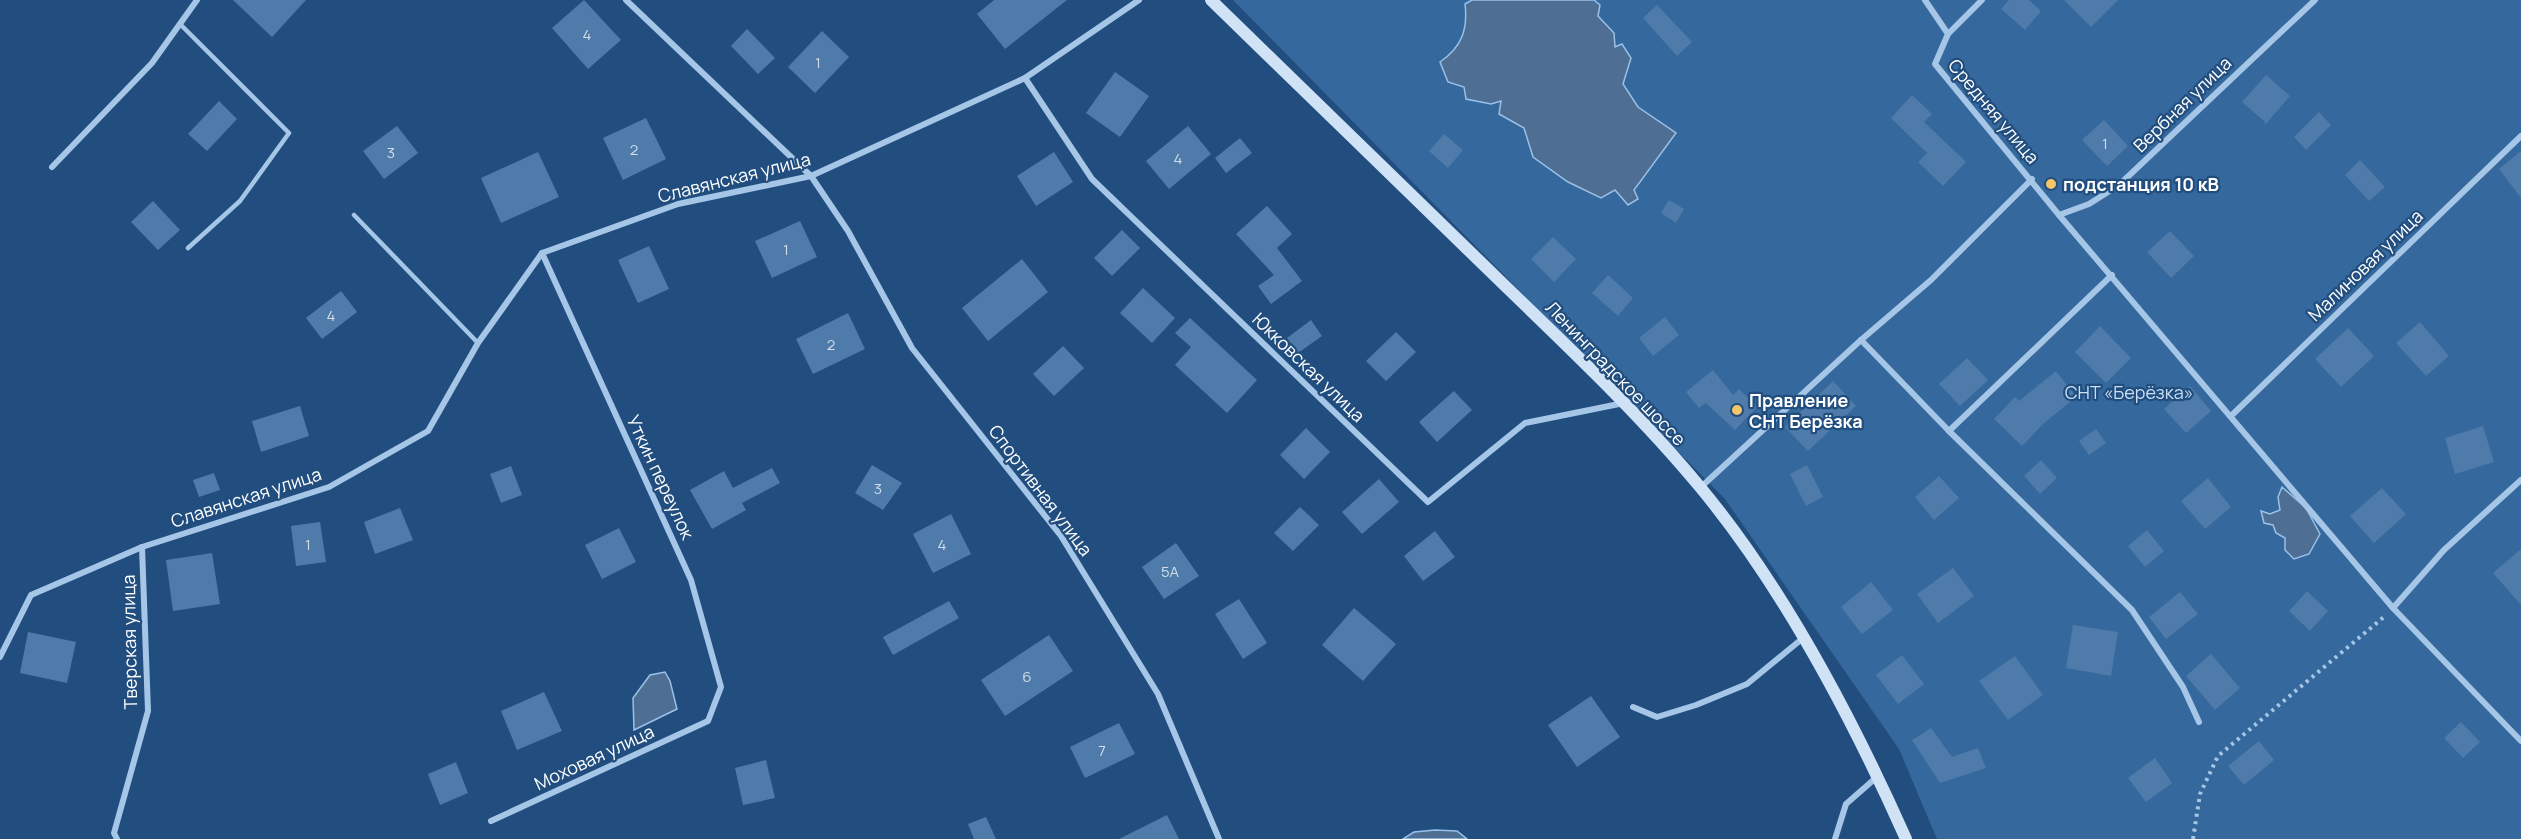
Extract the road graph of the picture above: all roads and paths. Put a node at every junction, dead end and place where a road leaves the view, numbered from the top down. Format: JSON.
{"nodes":[{"id":1,"x":197,"y":0,"type":"edge"},
{"id":2,"x":626,"y":0,"type":"edge"},
{"id":3,"x":1139,"y":0,"type":"edge"},
{"id":4,"x":1211,"y":0,"type":"edge"},
{"id":5,"x":1925,"y":0,"type":"edge"},
{"id":6,"x":1982,"y":0,"type":"edge"},
{"id":7,"x":2315,"y":0,"type":"edge"},
{"id":8,"x":180,"y":24,"type":"junction"},
{"id":9,"x":1948,"y":34,"type":"junction"},
{"id":10,"x":1025,"y":78,"type":"junction"},
{"id":11,"x":2521,"y":136,"type":"edge"},
{"id":12,"x":52,"y":167,"type":"dead end"},
{"id":13,"x":811,"y":176,"type":"junction"},
{"id":14,"x":2032,"y":179,"type":"junction"},
{"id":15,"x":354,"y":215,"type":"dead end"},
{"id":16,"x":2059,"y":215,"type":"junction"},
{"id":17,"x":188,"y":248,"type":"dead end"},
{"id":18,"x":542,"y":253,"type":"junction"},
{"id":19,"x":2112,"y":275,"type":"junction"},
{"id":20,"x":1861,"y":340,"type":"junction"},
{"id":21,"x":478,"y":343,"type":"junction"},
{"id":22,"x":1624,"y":403,"type":"junction"},
{"id":23,"x":2231,"y":416,"type":"junction"},
{"id":24,"x":1949,"y":431,"type":"junction"},
{"id":25,"x":2521,"y":480,"type":"edge"},
{"id":26,"x":1701,"y":488,"type":"junction"},
{"id":27,"x":142,"y":547,"type":"junction"},
{"id":28,"x":2393,"y":608,"type":"junction"},
{"id":29,"x":1803,"y":638,"type":"junction"},
{"id":30,"x":0,"y":657,"type":"edge"},
{"id":31,"x":1633,"y":707,"type":"dead end"},
{"id":32,"x":708,"y":721,"type":"joint"},
{"id":33,"x":2199,"y":722,"type":"dead end"},
{"id":34,"x":2521,"y":741,"type":"edge"},
{"id":35,"x":1878,"y":776,"type":"junction"},
{"id":36,"x":491,"y":821,"type":"dead end"},
{"id":37,"x":117,"y":839,"type":"edge"},
{"id":38,"x":1219,"y":839,"type":"edge"},
{"id":39,"x":1835,"y":839,"type":"edge"},
{"id":40,"x":1906,"y":839,"type":"edge"},
{"id":41,"x":2193,"y":839,"type":"edge"}],
"edges":[{"from":1,"to":8,"type":"street"},
{"from":2,"to":13,"type":"street","name":"Спортивная улица"},
{"from":3,"to":10,"type":"street","name":"Славянская улица"},
{"from":4,"to":22,"type":"main road","name":"Ленинградское шоссе"},
{"from":5,"to":9,"type":"street","name":"Средняя улица"},
{"from":6,"to":9,"type":"street"},
{"from":7,"to":16,"type":"street","name":"Вербная улица"},
{"from":8,"to":12,"type":"street"},
{"from":8,"to":17,"type":"lane"},
{"from":9,"to":14,"type":"street","name":"Средняя улица"},
{"from":10,"to":13,"type":"street","name":"Славянская улица"},
{"from":10,"to":22,"type":"street","name":"Юкковская улица"},
{"from":11,"to":23,"type":"street","name":"Малиновая улица"},
{"from":13,"to":18,"type":"street","name":"Славянская улица"},
{"from":13,"to":38,"type":"street","name":"Спортивная улица"},
{"from":14,"to":16,"type":"street"},
{"from":14,"to":20,"type":"street"},
{"from":15,"to":21,"type":"lane"},
{"from":16,"to":19,"type":"street"},
{"from":18,"to":21,"type":"street","name":"Славянская улица"},
{"from":18,"to":32,"type":"street","name":"Уткин переулок"},
{"from":19,"to":23,"type":"street"},
{"from":19,"to":24,"type":"street"},
{"from":20,"to":24,"type":"street"},
{"from":20,"to":26,"type":"street"},
{"from":21,"to":27,"type":"street","name":"Славянская улица"},
{"from":22,"to":26,"type":"main road","name":"Ленинградское шоссе"},
{"from":23,"to":28,"type":"street"},
{"from":24,"to":33,"type":"street"},
{"from":25,"to":28,"type":"street"},
{"from":26,"to":29,"type":"main road","name":"Ленинградское шоссе"},
{"from":27,"to":30,"type":"street","name":"Славянская улица"},
{"from":27,"to":37,"type":"street","name":"Тверская улица"},
{"from":28,"to":34,"type":"street"},
{"from":28,"to":41,"type":"path"},
{"from":29,"to":31,"type":"street"},
{"from":29,"to":35,"type":"main road","name":"Ленинградское шоссе"},
{"from":32,"to":36,"type":"street","name":"Моховая улица"},
{"from":35,"to":39,"type":"street"},
{"from":35,"to":40,"type":"main road","name":"Ленинградское шоссе"}]}
